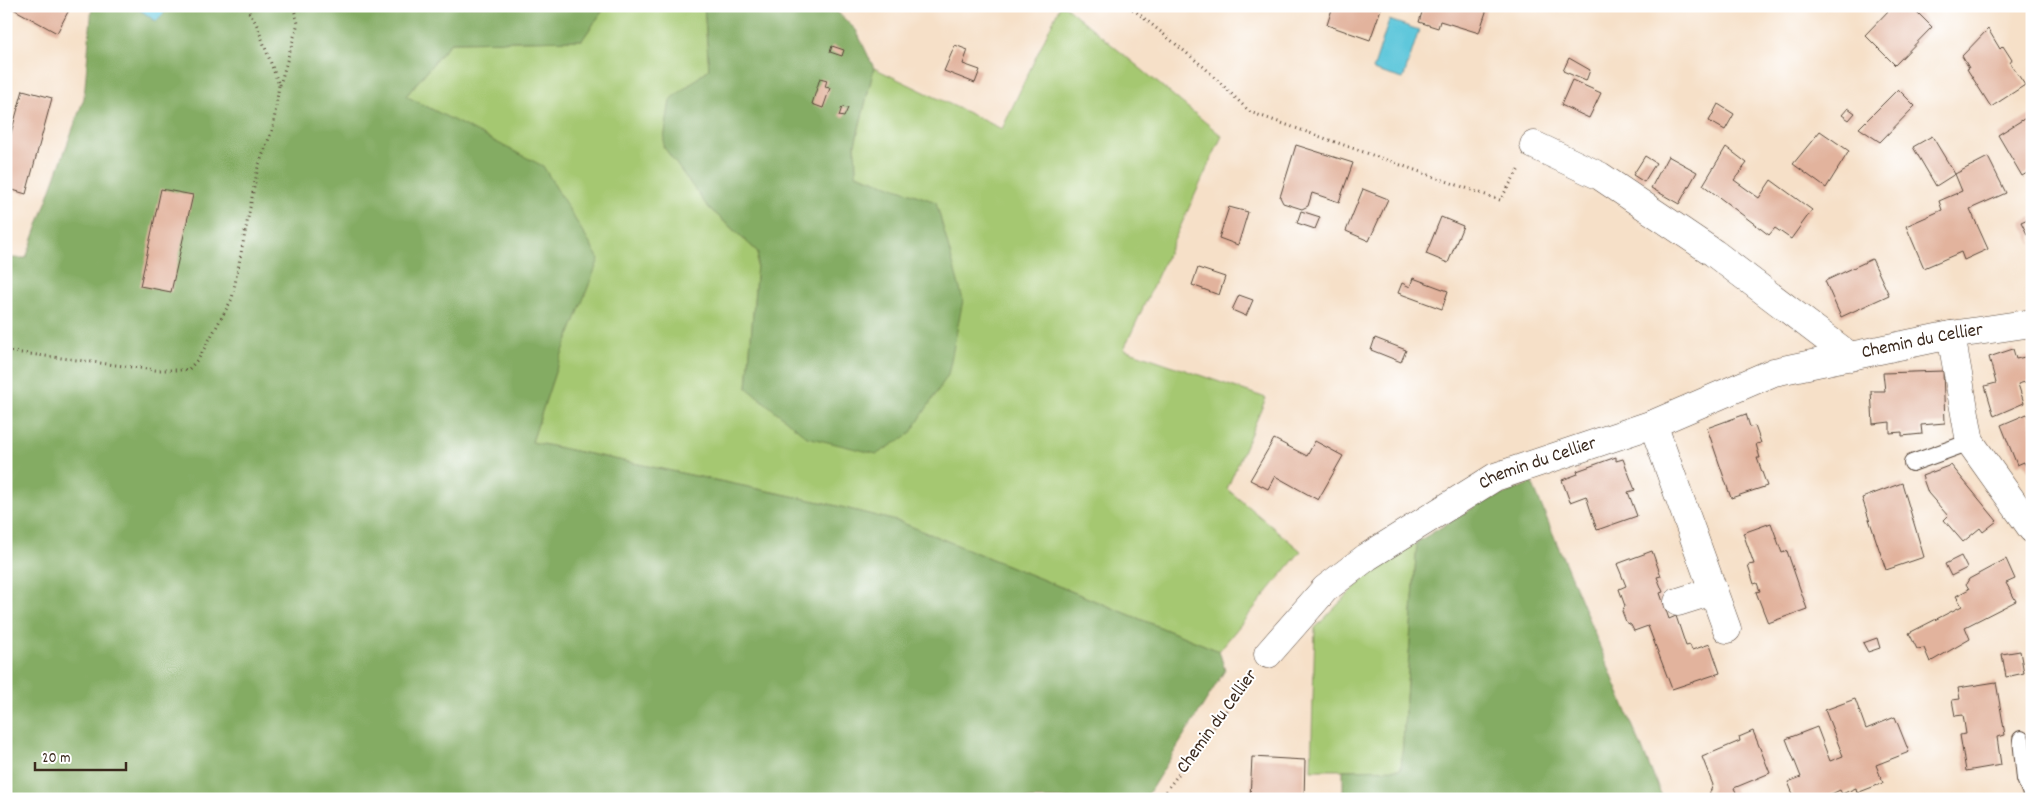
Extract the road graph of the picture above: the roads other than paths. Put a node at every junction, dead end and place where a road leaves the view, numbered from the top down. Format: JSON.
{"nodes":[{"id":1,"x":1534,"y":145,"type":"road end"},
{"id":2,"x":2032,"y":323,"type":"edge"},
{"id":3,"x":1951,"y":335,"type":"junction"},
{"id":4,"x":1851,"y":357,"type":"junction"},
{"id":5,"x":1653,"y":424,"type":"junction"},
{"id":6,"x":1970,"y":442,"type":"junction"},
{"id":7,"x":1912,"y":463,"type":"dead end"},
{"id":8,"x":2032,"y":529,"type":"edge"},
{"id":9,"x":1713,"y":591,"type":"junction"},
{"id":10,"x":1678,"y":602,"type":"dead end"},
{"id":11,"x":1727,"y":629,"type":"dead end"},
{"id":12,"x":1268,"y":654,"type":"road end"},
{"id":13,"x":2021,"y":739,"type":"dead end"},
{"id":14,"x":2032,"y":796,"type":"edge"}],
"edges":[{"from":1,"to":4,"type":"street"},
{"from":2,"to":3,"type":"street","name":"Chemin du Cellier"},
{"from":3,"to":4,"type":"street","name":"Chemin du Cellier"},
{"from":3,"to":6,"type":"street"},
{"from":4,"to":5,"type":"street","name":"Chemin du Cellier"},
{"from":5,"to":9,"type":"street"},
{"from":5,"to":12,"type":"street","name":"Chemin du Cellier"},
{"from":6,"to":7,"type":"lane"},
{"from":6,"to":8,"type":"street"},
{"from":9,"to":10,"type":"street"},
{"from":9,"to":11,"type":"street"},
{"from":13,"to":14,"type":"lane"}]}
